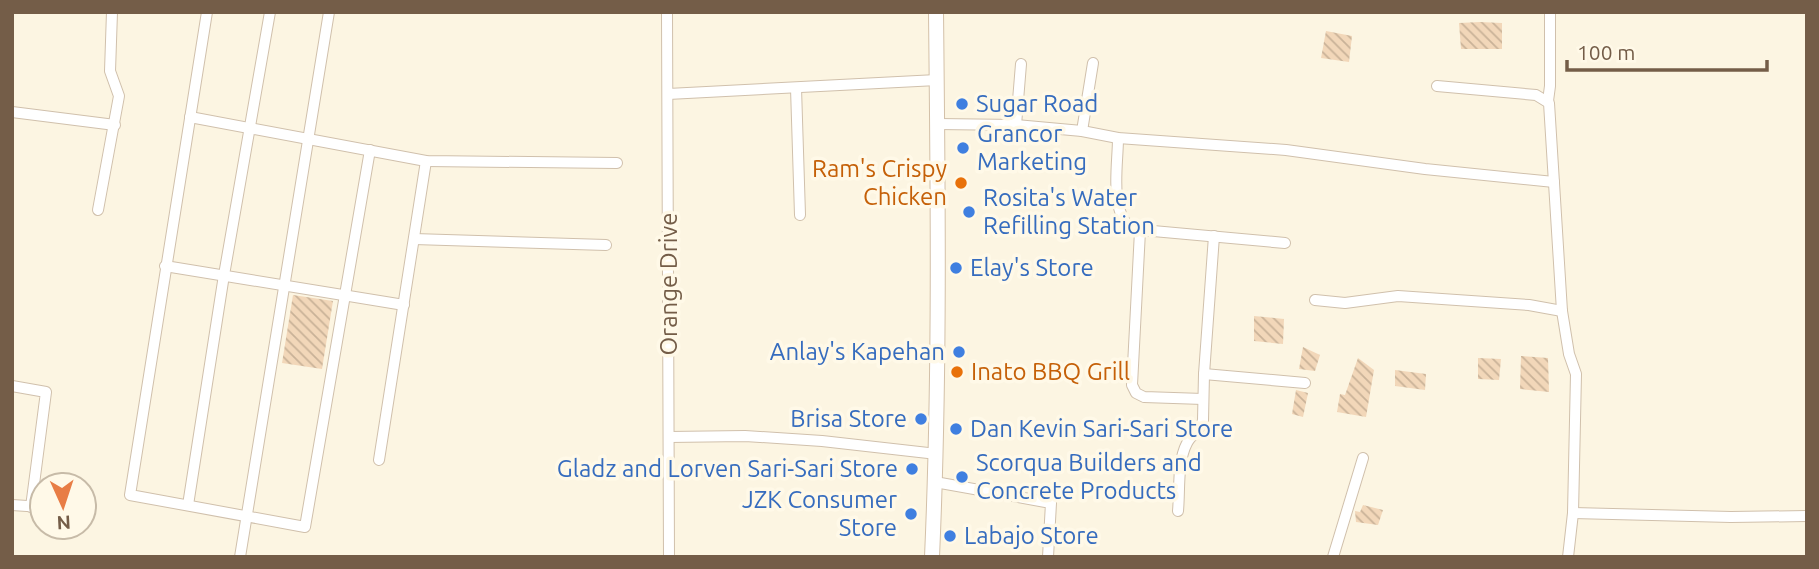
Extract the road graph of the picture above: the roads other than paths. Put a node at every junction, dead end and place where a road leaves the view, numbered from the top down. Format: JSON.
{"nodes":[{"id":1,"x":112,"y":12,"type":"edge"},
{"id":2,"x":207,"y":12,"type":"edge"},
{"id":3,"x":270,"y":12,"type":"edge"},
{"id":4,"x":329,"y":12,"type":"edge"},
{"id":5,"x":667,"y":12,"type":"edge"},
{"id":6,"x":936,"y":12,"type":"edge"},
{"id":7,"x":1550,"y":12,"type":"edge"},
{"id":8,"x":1093,"y":63,"type":"dead end"},
{"id":9,"x":1021,"y":64,"type":"dead end"},
{"id":10,"x":937,"y":80,"type":"junction"},
{"id":11,"x":1437,"y":86,"type":"dead end"},
{"id":12,"x":796,"y":88,"type":"junction"},
{"id":13,"x":668,"y":94,"type":"junction"},
{"id":14,"x":1548,"y":101,"type":"junction"},
{"id":15,"x":12,"y":112,"type":"edge"},
{"id":16,"x":190,"y":117,"type":"junction"},
{"id":17,"x":937,"y":124,"type":"junction"},
{"id":18,"x":114,"y":125,"type":"junction"},
{"id":19,"x":1016,"y":125,"type":"junction"},
{"id":20,"x":250,"y":128,"type":"junction"},
{"id":21,"x":1082,"y":131,"type":"junction"},
{"id":22,"x":1118,"y":138,"type":"junction"},
{"id":23,"x":309,"y":139,"type":"junction"},
{"id":24,"x":370,"y":150,"type":"junction"},
{"id":25,"x":426,"y":161,"type":"junction"},
{"id":26,"x":617,"y":163,"type":"dead end"},
{"id":27,"x":1554,"y":182,"type":"junction"},
{"id":28,"x":98,"y":210,"type":"dead end"},
{"id":29,"x":800,"y":215,"type":"dead end"},
{"id":30,"x":1140,"y":231,"type":"junction"},
{"id":31,"x":1214,"y":236,"type":"junction"},
{"id":32,"x":414,"y":239,"type":"junction"},
{"id":33,"x":1285,"y":243,"type":"dead end"},
{"id":34,"x":606,"y":245,"type":"dead end"},
{"id":35,"x":165,"y":266,"type":"junction"},
{"id":36,"x":224,"y":275,"type":"junction"},
{"id":37,"x":285,"y":285,"type":"junction"},
{"id":38,"x":345,"y":295,"type":"junction"},
{"id":39,"x":1315,"y":300,"type":"dead end"},
{"id":40,"x":404,"y":305,"type":"junction"},
{"id":41,"x":1562,"y":312,"type":"junction"},
{"id":42,"x":1204,"y":374,"type":"junction"},
{"id":43,"x":1305,"y":383,"type":"dead end"},
{"id":44,"x":12,"y":386,"type":"edge"},
{"id":45,"x":1203,"y":399,"type":"junction"},
{"id":46,"x":669,"y":437,"type":"junction"},
{"id":47,"x":937,"y":454,"type":"junction"},
{"id":48,"x":1363,"y":458,"type":"dead end"},
{"id":49,"x":379,"y":460,"type":"dead end"},
{"id":50,"x":39,"y":471,"type":"edge"},
{"id":51,"x":935,"y":482,"type":"junction"},
{"id":52,"x":188,"y":505,"type":"junction"},
{"id":53,"x":1178,"y":511,"type":"dead end"},
{"id":54,"x":1573,"y":513,"type":"junction"},
{"id":55,"x":246,"y":516,"type":"junction"},
{"id":56,"x":1807,"y":516,"type":"edge"},
{"id":57,"x":240,"y":557,"type":"edge"},
{"id":58,"x":669,"y":557,"type":"edge"},
{"id":59,"x":932,"y":557,"type":"edge"},
{"id":60,"x":1048,"y":557,"type":"edge"},
{"id":61,"x":1333,"y":557,"type":"edge"},
{"id":62,"x":1568,"y":557,"type":"edge"}],
"edges":[{"from":1,"to":18,"type":"street"},
{"from":2,"to":16,"type":"street"},
{"from":3,"to":20,"type":"street"},
{"from":4,"to":23,"type":"street"},
{"from":5,"to":13,"type":"street","name":"Orange Drive"},
{"from":6,"to":10,"type":"main road"},
{"from":7,"to":14,"type":"street"},
{"from":8,"to":21,"type":"street"},
{"from":9,"to":19,"type":"street"},
{"from":10,"to":12,"type":"street"},
{"from":10,"to":17,"type":"main road"},
{"from":11,"to":14,"type":"street"},
{"from":12,"to":13,"type":"street"},
{"from":12,"to":29,"type":"street"},
{"from":13,"to":46,"type":"street","name":"Orange Drive"},
{"from":14,"to":27,"type":"street"},
{"from":15,"to":18,"type":"street"},
{"from":16,"to":20,"type":"street"},
{"from":16,"to":35,"type":"street"},
{"from":17,"to":19,"type":"street"},
{"from":17,"to":47,"type":"main road"},
{"from":18,"to":28,"type":"street"},
{"from":19,"to":21,"type":"street"},
{"from":20,"to":23,"type":"street"},
{"from":20,"to":36,"type":"street"},
{"from":21,"to":22,"type":"street"},
{"from":22,"to":27,"type":"street"},
{"from":22,"to":30,"type":"street"},
{"from":23,"to":24,"type":"street"},
{"from":23,"to":37,"type":"street"},
{"from":24,"to":25,"type":"street"},
{"from":24,"to":38,"type":"street"},
{"from":25,"to":26,"type":"street"},
{"from":25,"to":32,"type":"street"},
{"from":27,"to":41,"type":"street"},
{"from":30,"to":31,"type":"street"},
{"from":30,"to":45,"type":"street"},
{"from":31,"to":33,"type":"street"},
{"from":31,"to":42,"type":"street"},
{"from":32,"to":34,"type":"street"},
{"from":32,"to":40,"type":"street"},
{"from":35,"to":36,"type":"street"},
{"from":35,"to":52,"type":"street"},
{"from":36,"to":37,"type":"street"},
{"from":36,"to":52,"type":"street"},
{"from":37,"to":38,"type":"street"},
{"from":37,"to":55,"type":"street"},
{"from":38,"to":40,"type":"street"},
{"from":38,"to":55,"type":"street"},
{"from":39,"to":41,"type":"street"},
{"from":40,"to":49,"type":"street"},
{"from":41,"to":54,"type":"street"},
{"from":42,"to":43,"type":"street"},
{"from":42,"to":45,"type":"street"},
{"from":44,"to":50,"type":"street"},
{"from":45,"to":53,"type":"street"},
{"from":46,"to":47,"type":"street"},
{"from":46,"to":58,"type":"street","name":"Orange Drive"},
{"from":47,"to":51,"type":"main road"},
{"from":48,"to":61,"type":"street"},
{"from":51,"to":59,"type":"main road"},
{"from":51,"to":60,"type":"street"},
{"from":52,"to":55,"type":"street"},
{"from":54,"to":56,"type":"street"},
{"from":54,"to":62,"type":"street"},
{"from":55,"to":57,"type":"street"}]}
